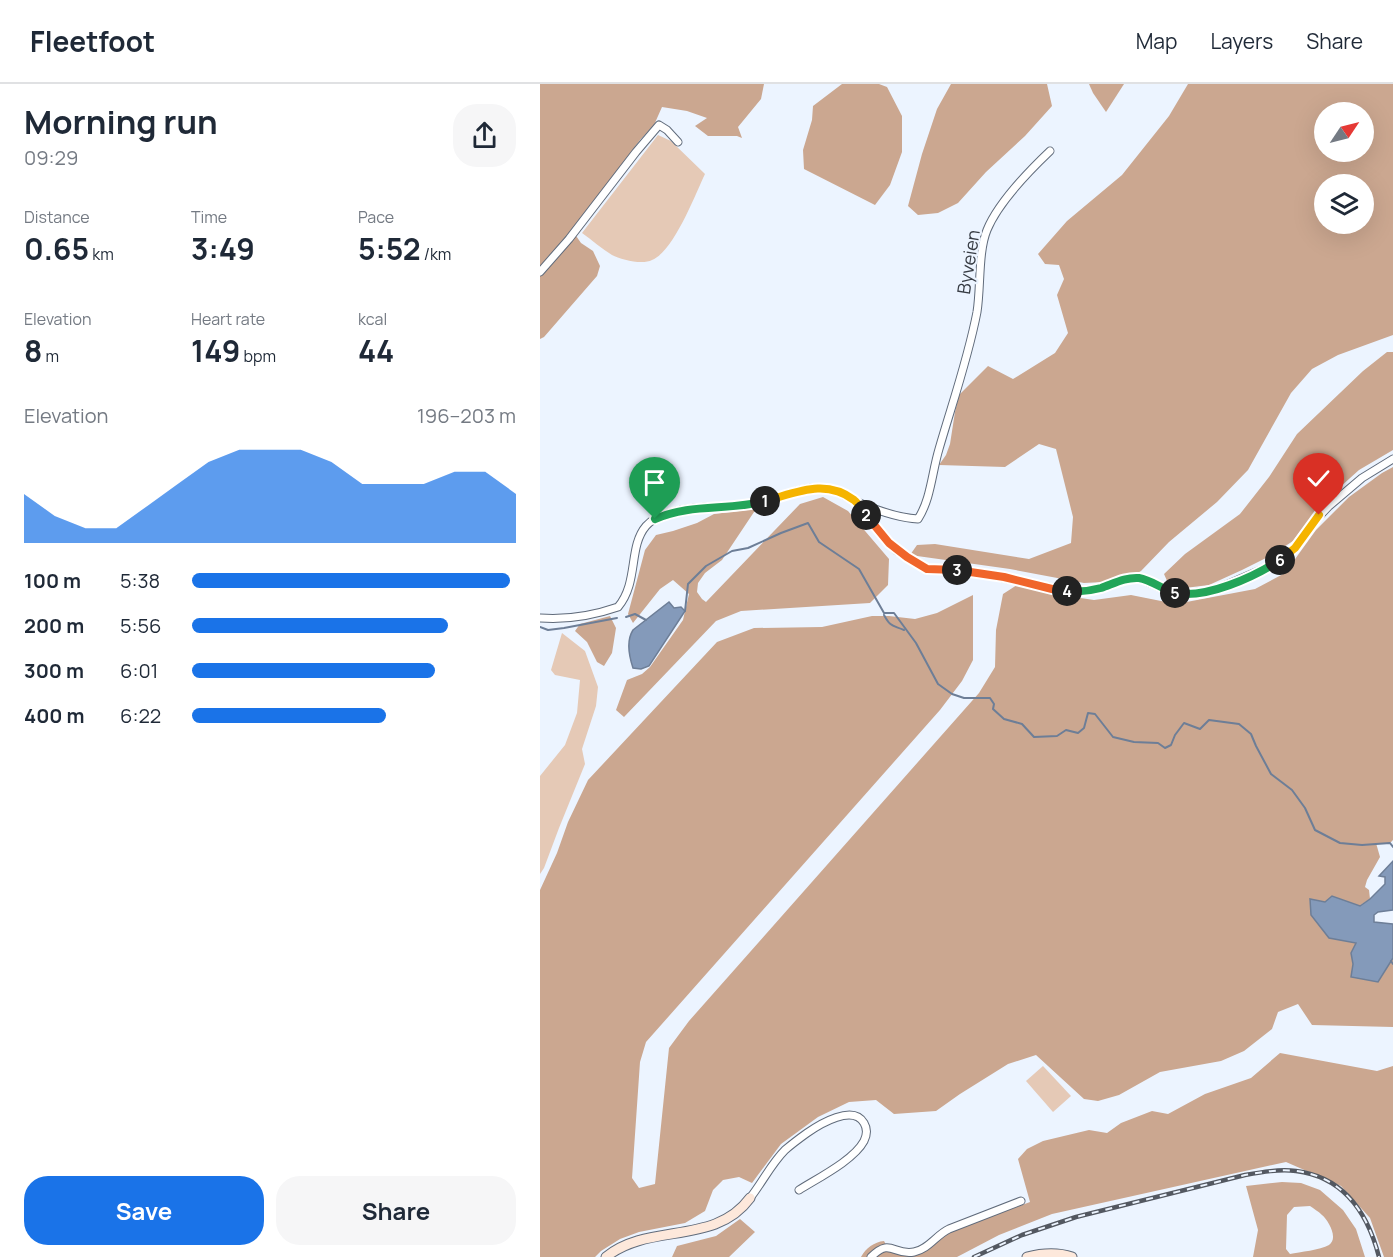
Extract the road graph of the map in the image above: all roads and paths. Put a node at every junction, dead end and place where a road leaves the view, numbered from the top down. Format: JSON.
{"nodes":[{"id":1,"x":678,"y":142,"type":"dead end"},
{"id":2,"x":1050,"y":151,"type":"dead end"},
{"id":3,"x":540,"y":272,"type":"edge"},
{"id":4,"x":1393,"y":459,"type":"edge"},
{"id":5,"x":855,"y":501,"type":"junction"},
{"id":6,"x":540,"y":618,"type":"edge"},
{"id":7,"x":799,"y":1190,"type":"dead end"},
{"id":8,"x":750,"y":1198,"type":"joint"},
{"id":9,"x":1021,"y":1201,"type":"dead end"},
{"id":10,"x":606,"y":1257,"type":"edge"},
{"id":11,"x":871,"y":1257,"type":"edge"},
{"id":12,"x":1027,"y":1257,"type":"edge"},
{"id":13,"x":1072,"y":1257,"type":"edge"}],
"edges":[{"from":1,"to":3,"type":"street"},
{"from":2,"to":5,"type":"street","name":"Byveien"},
{"from":4,"to":5,"type":"street"},
{"from":5,"to":6,"type":"street"},
{"from":7,"to":8,"type":"street"},
{"from":8,"to":10,"type":"street"},
{"from":9,"to":11,"type":"street"},
{"from":12,"to":13,"type":"street"}]}
